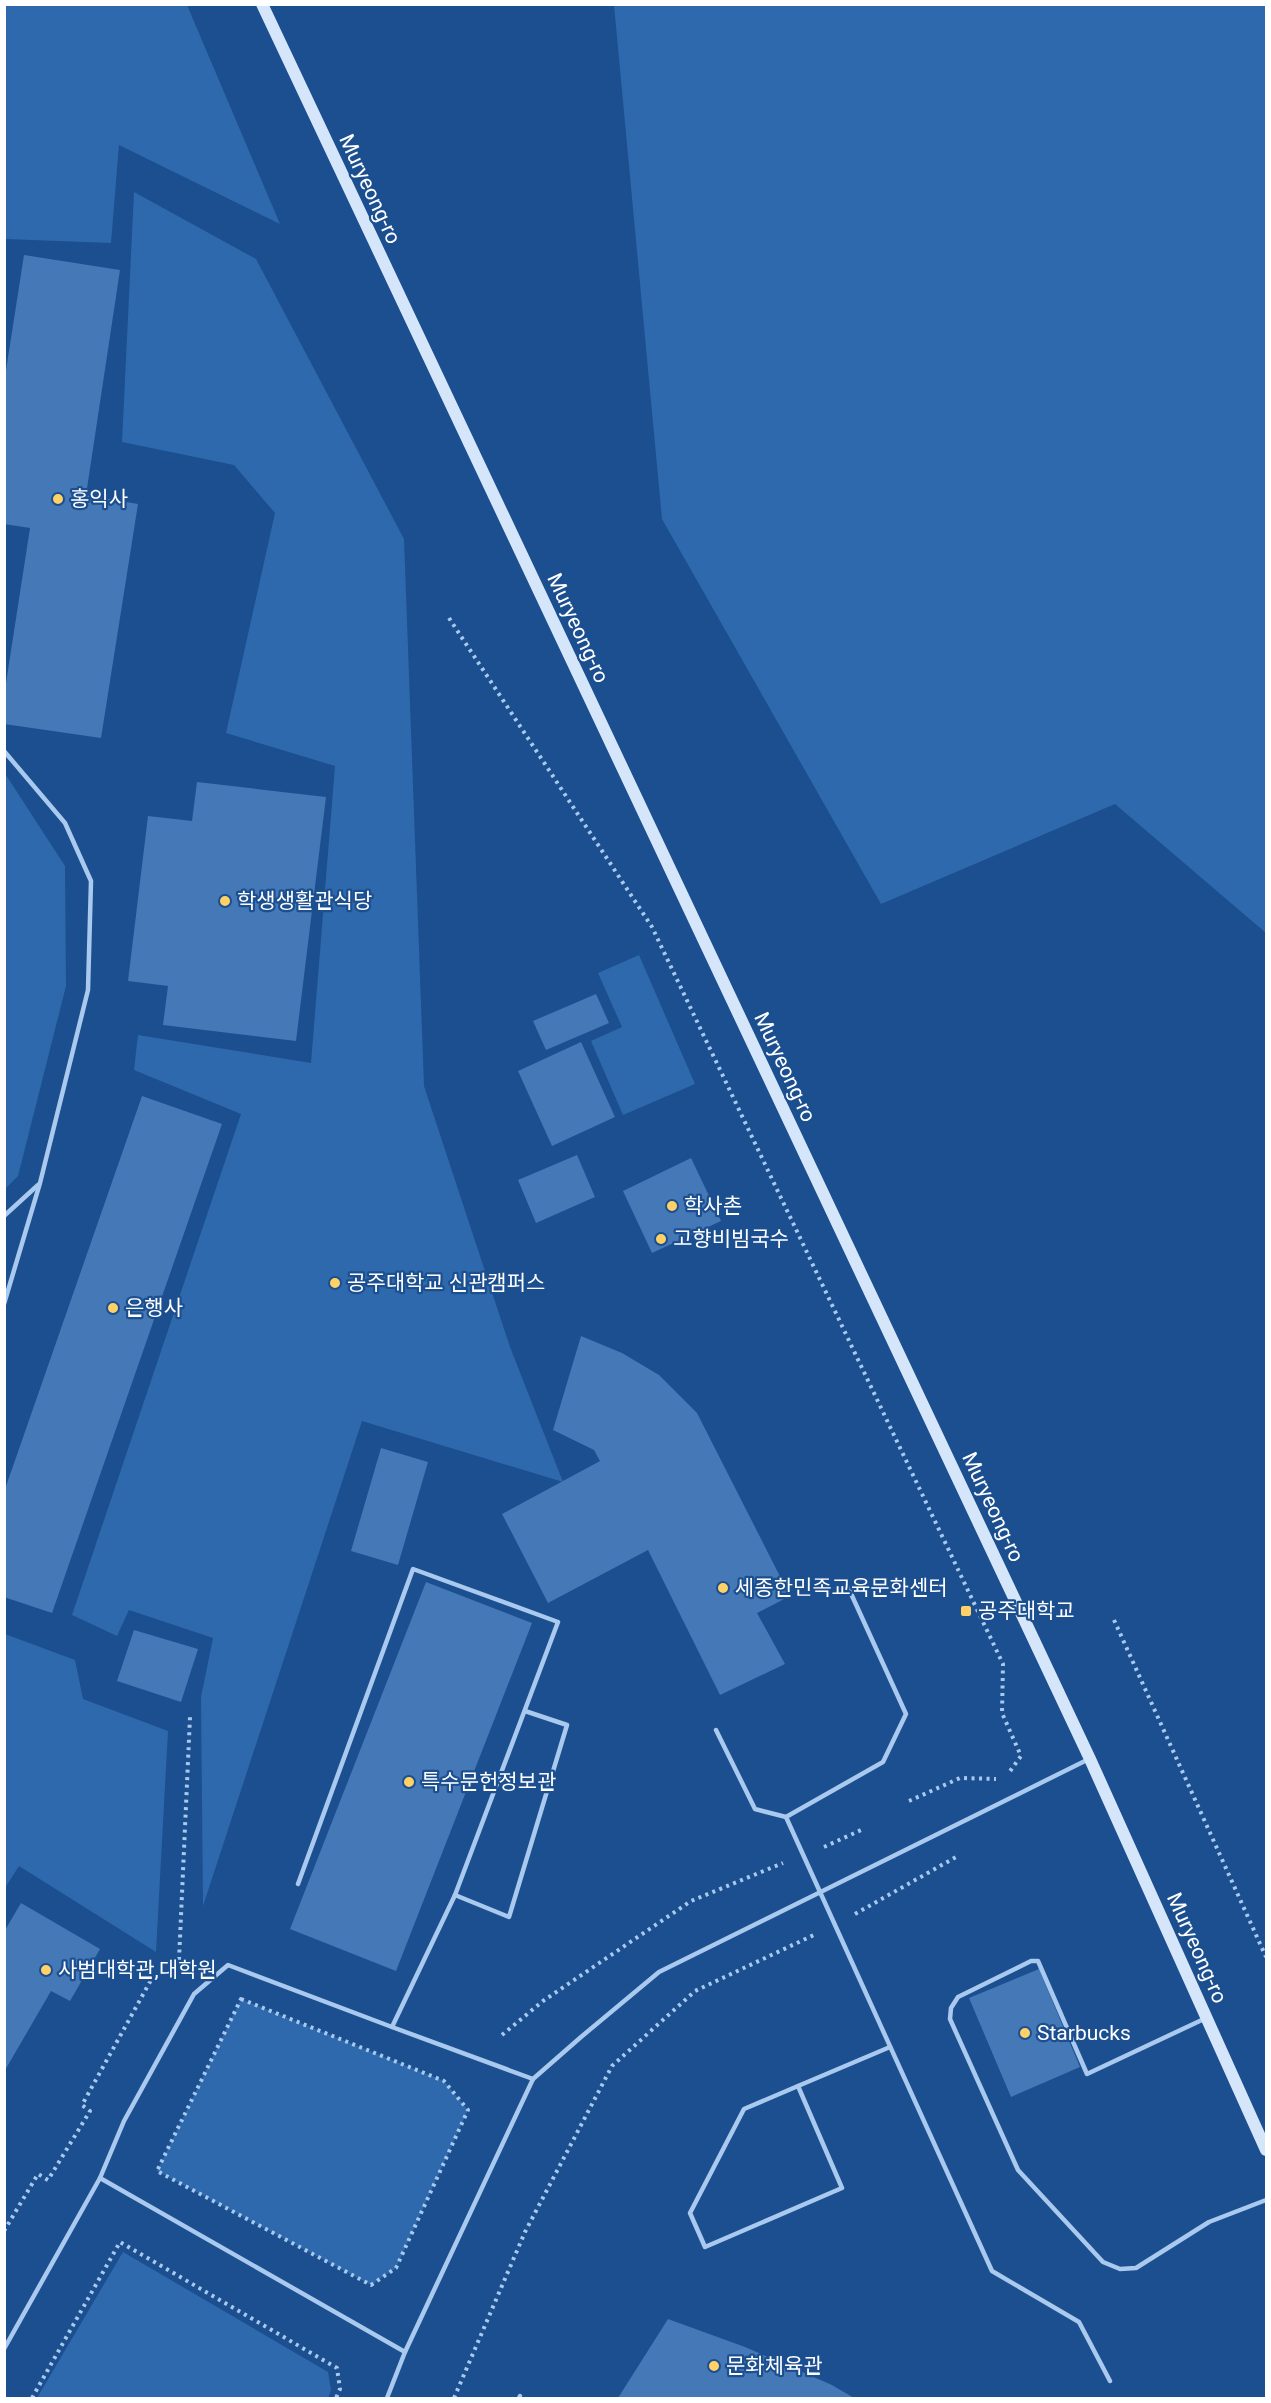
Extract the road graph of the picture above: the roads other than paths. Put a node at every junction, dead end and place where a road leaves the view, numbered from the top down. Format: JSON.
{"nodes":[{"id":1,"x":262,"y":4,"type":"edge"},
{"id":2,"x":4,"y":751,"type":"edge"},
{"id":3,"x":40,"y":1183,"type":"junction"},
{"id":4,"x":4,"y":1216,"type":"edge"},
{"id":5,"x":4,"y":1304,"type":"edge"},
{"id":6,"x":848,"y":1587,"type":"dead end"},
{"id":7,"x":525,"y":1711,"type":"junction"},
{"id":8,"x":716,"y":1730,"type":"dead end"},
{"id":9,"x":1090,"y":1759,"type":"junction"},
{"id":10,"x":786,"y":1817,"type":"junction"},
{"id":11,"x":298,"y":1884,"type":"dead end"},
{"id":12,"x":820,"y":1893,"type":"junction"},
{"id":13,"x":455,"y":1895,"type":"junction"},
{"id":14,"x":1207,"y":2018,"type":"junction"},
{"id":15,"x":392,"y":2027,"type":"junction"},
{"id":16,"x":890,"y":2047,"type":"junction"},
{"id":17,"x":533,"y":2079,"type":"junction"},
{"id":18,"x":798,"y":2086,"type":"junction"},
{"id":19,"x":1266,"y":2150,"type":"edge"},
{"id":20,"x":100,"y":2178,"type":"junction"},
{"id":21,"x":1266,"y":2200,"type":"edge"},
{"id":22,"x":4,"y":2349,"type":"edge"},
{"id":23,"x":405,"y":2352,"type":"junction"},
{"id":24,"x":1110,"y":2380,"type":"dead end"},
{"id":25,"x":387,"y":2398,"type":"edge"}],
"edges":[{"from":1,"to":9,"type":"main road","name":"Muryeong-ro"},
{"from":2,"to":3,"type":"lane"},
{"from":3,"to":4,"type":"lane"},
{"from":3,"to":5,"type":"lane"},
{"from":6,"to":10,"type":"lane"},
{"from":7,"to":11,"type":"lane"},
{"from":7,"to":13,"type":"lane"},
{"from":7,"to":13,"type":"lane"},
{"from":8,"to":10,"type":"lane"},
{"from":9,"to":12,"type":"lane"},
{"from":9,"to":14,"type":"main road","name":"Muryeong-ro"},
{"from":10,"to":12,"type":"lane"},
{"from":12,"to":16,"type":"lane"},
{"from":12,"to":17,"type":"lane"},
{"from":13,"to":15,"type":"lane"},
{"from":14,"to":19,"type":"main road","name":"Muryeong-ro"},
{"from":14,"to":21,"type":"lane"},
{"from":15,"to":17,"type":"lane"},
{"from":15,"to":20,"type":"lane"},
{"from":16,"to":18,"type":"lane"},
{"from":16,"to":24,"type":"lane"},
{"from":17,"to":23,"type":"lane"},
{"from":18,"to":18,"type":"lane"},
{"from":20,"to":22,"type":"lane"},
{"from":20,"to":23,"type":"lane"},
{"from":23,"to":25,"type":"lane"}]}
